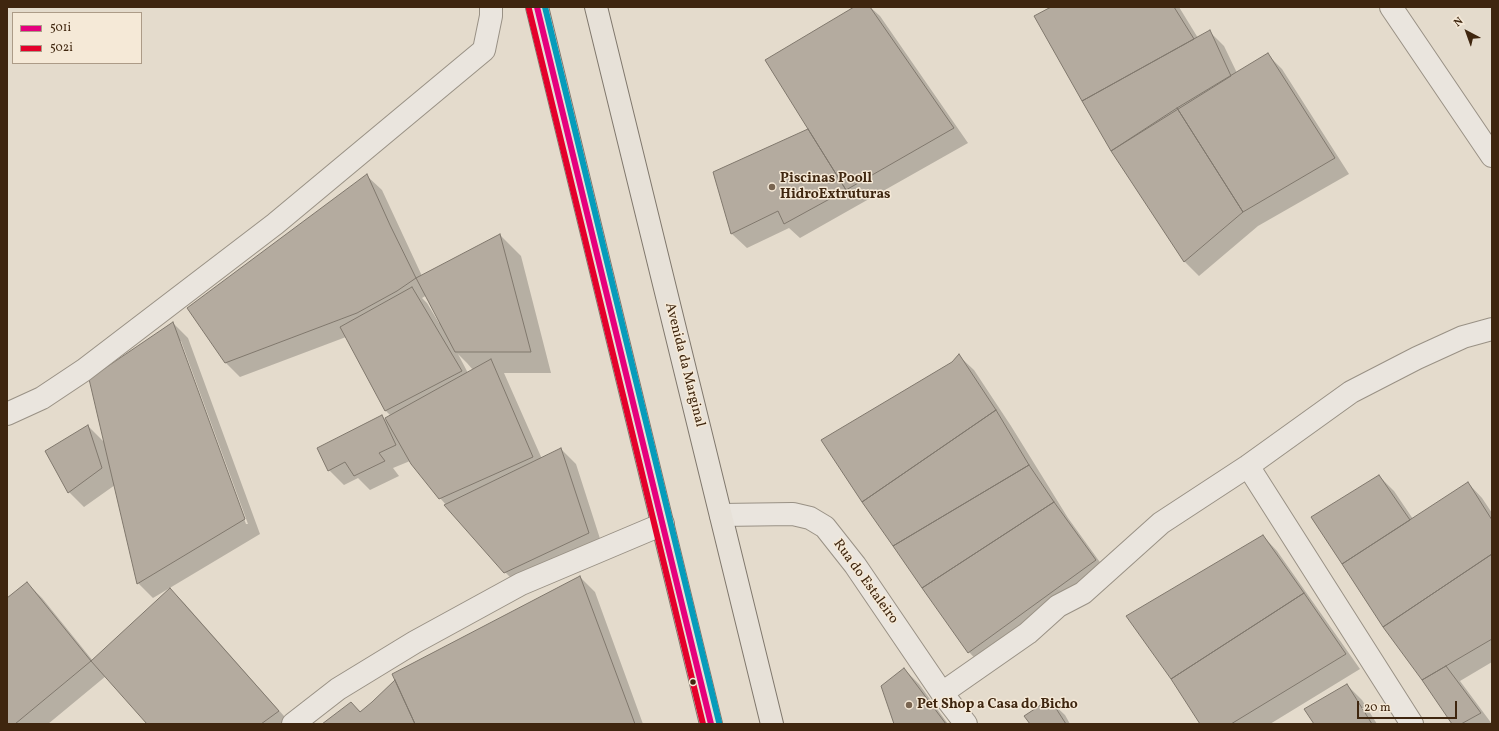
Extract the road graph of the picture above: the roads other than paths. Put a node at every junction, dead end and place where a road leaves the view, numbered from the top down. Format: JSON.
{"nodes":[{"id":1,"x":491,"y":7,"type":"edge"},
{"id":2,"x":538,"y":7,"type":"edge"},
{"id":3,"x":596,"y":7,"type":"edge"},
{"id":4,"x":1396,"y":9,"type":"edge"},
{"id":5,"x":1492,"y":156,"type":"edge"},
{"id":6,"x":1492,"y":329,"type":"edge"},
{"id":7,"x":7,"y":414,"type":"edge"},
{"id":8,"x":1248,"y":466,"type":"junction"},
{"id":9,"x":721,"y":515,"type":"junction"},
{"id":10,"x":663,"y":524,"type":"junction"},
{"id":11,"x":942,"y":693,"type":"junction"},
{"id":12,"x":293,"y":724,"type":"edge"},
{"id":13,"x":710,"y":724,"type":"edge"},
{"id":14,"x":772,"y":724,"type":"edge"},
{"id":15,"x":966,"y":724,"type":"edge"},
{"id":16,"x":1412,"y":724,"type":"edge"}],
"edges":[{"from":1,"to":7,"type":"street"},
{"from":2,"to":10,"type":"main road"},
{"from":3,"to":9,"type":"main road","name":"Avenida da Marginal"},
{"from":4,"to":5,"type":"street"},
{"from":6,"to":8,"type":"street"},
{"from":8,"to":11,"type":"street"},
{"from":8,"to":16,"type":"street"},
{"from":9,"to":11,"type":"street","name":"Rua do Estaleiro"},
{"from":9,"to":14,"type":"main road","name":"Avenida da Marginal"},
{"from":10,"to":12,"type":"street"},
{"from":10,"to":13,"type":"main road"},
{"from":11,"to":15,"type":"street","name":"Rua do Estaleiro"}]}
